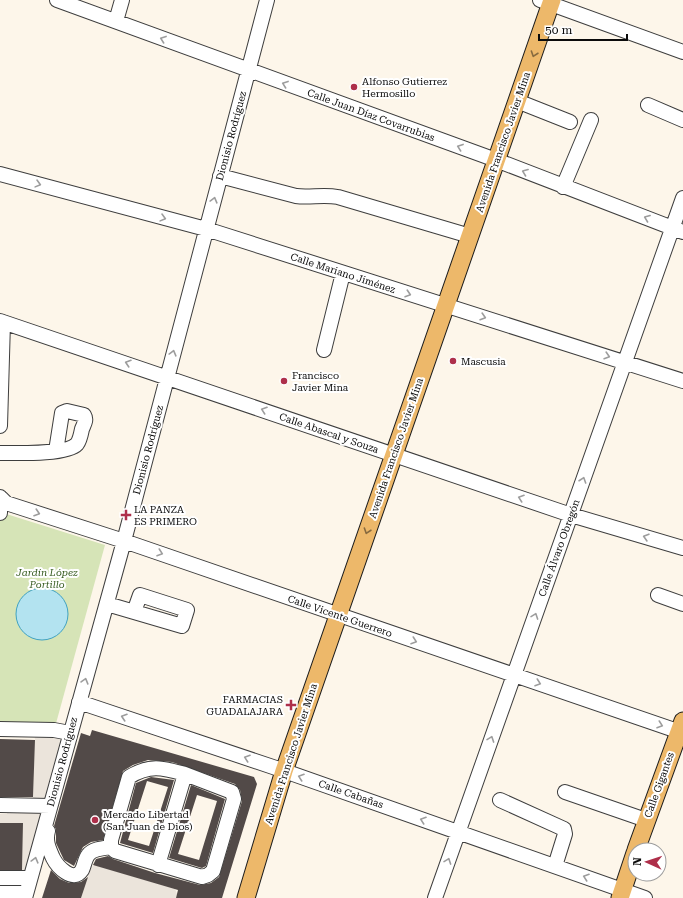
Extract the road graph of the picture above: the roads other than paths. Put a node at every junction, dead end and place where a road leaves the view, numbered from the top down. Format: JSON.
{"nodes":[{"id":1,"x":57,"y":0,"type":"edge"},
{"id":2,"x":122,"y":0,"type":"edge"},
{"id":3,"x":267,"y":0,"type":"edge"},
{"id":4,"x":548,"y":1,"type":"edge"},
{"id":5,"x":116,"y":21,"type":"junction"},
{"id":6,"x":683,"y":52,"type":"edge"},
{"id":7,"x":248,"y":70,"type":"junction"},
{"id":8,"x":517,"y":101,"type":"junction"},
{"id":9,"x":648,"y":105,"type":"dead end"},
{"id":10,"x":591,"y":120,"type":"dead end"},
{"id":11,"x":683,"y":120,"type":"edge"},
{"id":12,"x":570,"y":122,"type":"dead end"},
{"id":13,"x":496,"y":160,"type":"junction"},
{"id":14,"x":0,"y":174,"type":"edge"},
{"id":15,"x":220,"y":176,"type":"junction"},
{"id":16,"x":563,"y":187,"type":"junction"},
{"id":17,"x":683,"y":198,"type":"edge"},
{"id":18,"x":206,"y":230,"type":"junction"},
{"id":19,"x":678,"y":230,"type":"edge"},
{"id":20,"x":470,"y":236,"type":"junction"},
{"id":21,"x":343,"y":273,"type":"junction"},
{"id":22,"x":446,"y":306,"type":"junction"},
{"id":23,"x":2,"y":321,"type":"edge"},
{"id":24,"x":324,"y":350,"type":"dead end"},
{"id":25,"x":625,"y":362,"type":"junction"},
{"id":26,"x":167,"y":376,"type":"junction"},
{"id":27,"x":683,"y":381,"type":"edge"},
{"id":28,"x":0,"y":426,"type":"edge"},
{"id":29,"x":56,"y":451,"type":"dead end"},
{"id":30,"x":0,"y":453,"type":"edge"},
{"id":31,"x":394,"y":455,"type":"junction"},
{"id":32,"x":0,"y":498,"type":"edge"},
{"id":33,"x":0,"y":513,"type":"edge"},
{"id":34,"x":571,"y":515,"type":"junction"},
{"id":35,"x":124,"y":541,"type":"junction"},
{"id":36,"x":683,"y":548,"type":"edge"},
{"id":37,"x":658,"y":594,"type":"dead end"},
{"id":38,"x":106,"y":604,"type":"junction"},
{"id":39,"x":683,"y":604,"type":"edge"},
{"id":40,"x":134,"y":612,"type":"dead end"},
{"id":41,"x":338,"y":615,"type":"junction"},
{"id":42,"x":514,"y":675,"type":"junction"},
{"id":43,"x":79,"y":702,"type":"junction"},
{"id":44,"x":682,"y":728,"type":"edge"},
{"id":45,"x":0,"y":729,"type":"edge"},
{"id":46,"x":70,"y":733,"type":"junction"},
{"id":47,"x":284,"y":771,"type":"junction"},
{"id":48,"x":185,"y":774,"type":"junction"},
{"id":49,"x":56,"y":786,"type":"junction"},
{"id":50,"x":565,"y":792,"type":"dead end"},
{"id":51,"x":500,"y":800,"type":"dead end"},
{"id":52,"x":0,"y":805,"type":"edge"},
{"id":53,"x":50,"y":806,"type":"junction"},
{"id":54,"x":646,"y":820,"type":"junction"},
{"id":55,"x":458,"y":832,"type":"junction"},
{"id":56,"x":639,"y":842,"type":"edge"},
{"id":57,"x":111,"y":847,"type":"junction"},
{"id":58,"x":158,"y":865,"type":"junction"},
{"id":59,"x":555,"y":866,"type":"junction"},
{"id":60,"x":627,"y":876,"type":"edge"},
{"id":61,"x":0,"y":878,"type":"edge"},
{"id":62,"x":0,"y":884,"type":"edge"},
{"id":63,"x":28,"y":888,"type":"edge"},
{"id":64,"x":0,"y":893,"type":"edge"},
{"id":65,"x":621,"y":894,"type":"edge"},
{"id":66,"x":246,"y":898,"type":"edge"},
{"id":67,"x":435,"y":898,"type":"edge"},
{"id":68,"x":645,"y":898,"type":"edge"}],
"edges":[{"from":1,"to":5,"type":"street","name":"Calle Juan Díaz Covarrubias"},
{"from":2,"to":5,"type":"street"},
{"from":3,"to":7,"type":"street","name":"Dionisio Rodríguez"},
{"from":4,"to":6,"type":"street"},
{"from":4,"to":8,"type":"main road","name":"Avenida Francisco Javier Mina","one_way":true},
{"from":7,"to":5,"type":"street","name":"Calle Juan Díaz Covarrubias","one_way":true},
{"from":13,"to":7,"type":"street","name":"Calle Juan Díaz Covarrubias","one_way":true},
{"from":7,"to":15,"type":"street","name":"Dionisio Rodríguez"},
{"from":8,"to":12,"type":"street"},
{"from":8,"to":13,"type":"main road","name":"Avenida Francisco Javier Mina"},
{"from":9,"to":11,"type":"street"},
{"from":10,"to":16,"type":"street"},
{"from":16,"to":13,"type":"street","name":"Calle Juan Díaz Covarrubias","one_way":true},
{"from":13,"to":20,"type":"main road","name":"Avenida Francisco Javier Mina"},
{"from":14,"to":18,"type":"street","name":"Calle Mariano Jiménez","one_way":true},
{"from":18,"to":15,"type":"street","name":"Dionisio Rodríguez","one_way":true},
{"from":15,"to":20,"type":"street"},
{"from":19,"to":16,"type":"street","name":"Calle Juan Díaz Covarrubias","one_way":true},
{"from":17,"to":19,"type":"street","name":"Calle Álvaro Obregón"},
{"from":18,"to":21,"type":"street","name":"Calle Mariano Jiménez"},
{"from":26,"to":18,"type":"street","name":"Dionisio Rodríguez","one_way":true},
{"from":19,"to":25,"type":"street","name":"Calle Álvaro Obregón"},
{"from":20,"to":22,"type":"main road","name":"Avenida Francisco Javier Mina"},
{"from":21,"to":22,"type":"street","name":"Calle Mariano Jiménez","one_way":true},
{"from":21,"to":24,"type":"street"},
{"from":22,"to":25,"type":"street","name":"Calle Mariano Jiménez","one_way":true},
{"from":22,"to":31,"type":"main road","name":"Avenida Francisco Javier Mina"},
{"from":26,"to":23,"type":"street","name":"Calle Abascal y Souza","one_way":true},
{"from":23,"to":28,"type":"street"},
{"from":25,"to":27,"type":"street","name":"Calle Mariano Jiménez"},
{"from":34,"to":25,"type":"street","name":"Calle Álvaro Obregón","one_way":true},
{"from":31,"to":26,"type":"street","name":"Calle Abascal y Souza","one_way":true},
{"from":26,"to":35,"type":"street","name":"Dionisio Rodríguez"},
{"from":29,"to":30,"type":"street"},
{"from":34,"to":31,"type":"street","name":"Calle Abascal y Souza","one_way":true},
{"from":31,"to":41,"type":"main road","name":"Avenida Francisco Javier Mina","one_way":true},
{"from":32,"to":33,"type":"street"},
{"from":32,"to":35,"type":"street","name":"Calle Vicente Guerrero","one_way":true},
{"from":36,"to":34,"type":"street","name":"Calle Abascal y Souza","one_way":true},
{"from":42,"to":34,"type":"street","name":"Calle Álvaro Obregón","one_way":true},
{"from":35,"to":38,"type":"street","name":"Dionisio Rodríguez"},
{"from":35,"to":41,"type":"street","name":"Calle Vicente Guerrero","one_way":true},
{"from":37,"to":39,"type":"street"},
{"from":38,"to":40,"type":"street"},
{"from":43,"to":38,"type":"street","name":"Dionisio Rodríguez","one_way":true},
{"from":41,"to":42,"type":"street","name":"Calle Vicente Guerrero","one_way":true},
{"from":41,"to":47,"type":"main road","name":"Avenida Francisco Javier Mina"},
{"from":42,"to":44,"type":"street","name":"Calle Vicente Guerrero","one_way":true},
{"from":55,"to":42,"type":"street","name":"Calle Álvaro Obregón","one_way":true},
{"from":43,"to":46,"type":"street","name":"Dionisio Rodríguez"},
{"from":47,"to":43,"type":"street","name":"Calle Cabañas","one_way":true},
{"from":44,"to":54,"type":"main road","name":"Calle Gigantes"},
{"from":45,"to":46,"type":"street"},
{"from":46,"to":49,"type":"street","name":"Dionisio Rodríguez"},
{"from":55,"to":47,"type":"street","name":"Calle Cabañas","one_way":true},
{"from":47,"to":66,"type":"main road","name":"Avenida Francisco Javier Mina"},
{"from":48,"to":57,"type":"street"},
{"from":48,"to":58,"type":"street"},
{"from":48,"to":58,"type":"street"},
{"from":49,"to":53,"type":"street","name":"Dionisio Rodríguez"},
{"from":49,"to":57,"type":"street"},
{"from":50,"to":54,"type":"street"},
{"from":51,"to":59,"type":"street"},
{"from":52,"to":53,"type":"street"},
{"from":63,"to":53,"type":"street","name":"Dionisio Rodríguez","one_way":true},
{"from":54,"to":56,"type":"main road","name":"Calle Gigantes"},
{"from":55,"to":59,"type":"street","name":"Calle Cabañas"},
{"from":67,"to":55,"type":"street","name":"Calle Álvaro Obregón","one_way":true},
{"from":57,"to":58,"type":"street"},
{"from":65,"to":59,"type":"street","name":"Calle Cabañas","one_way":true},
{"from":60,"to":65,"type":"main road"},
{"from":61,"to":63,"type":"street"},
{"from":62,"to":63,"type":"street"},
{"from":63,"to":64,"type":"street"},
{"from":65,"to":68,"type":"street","name":"Calle Cabañas"}]}
